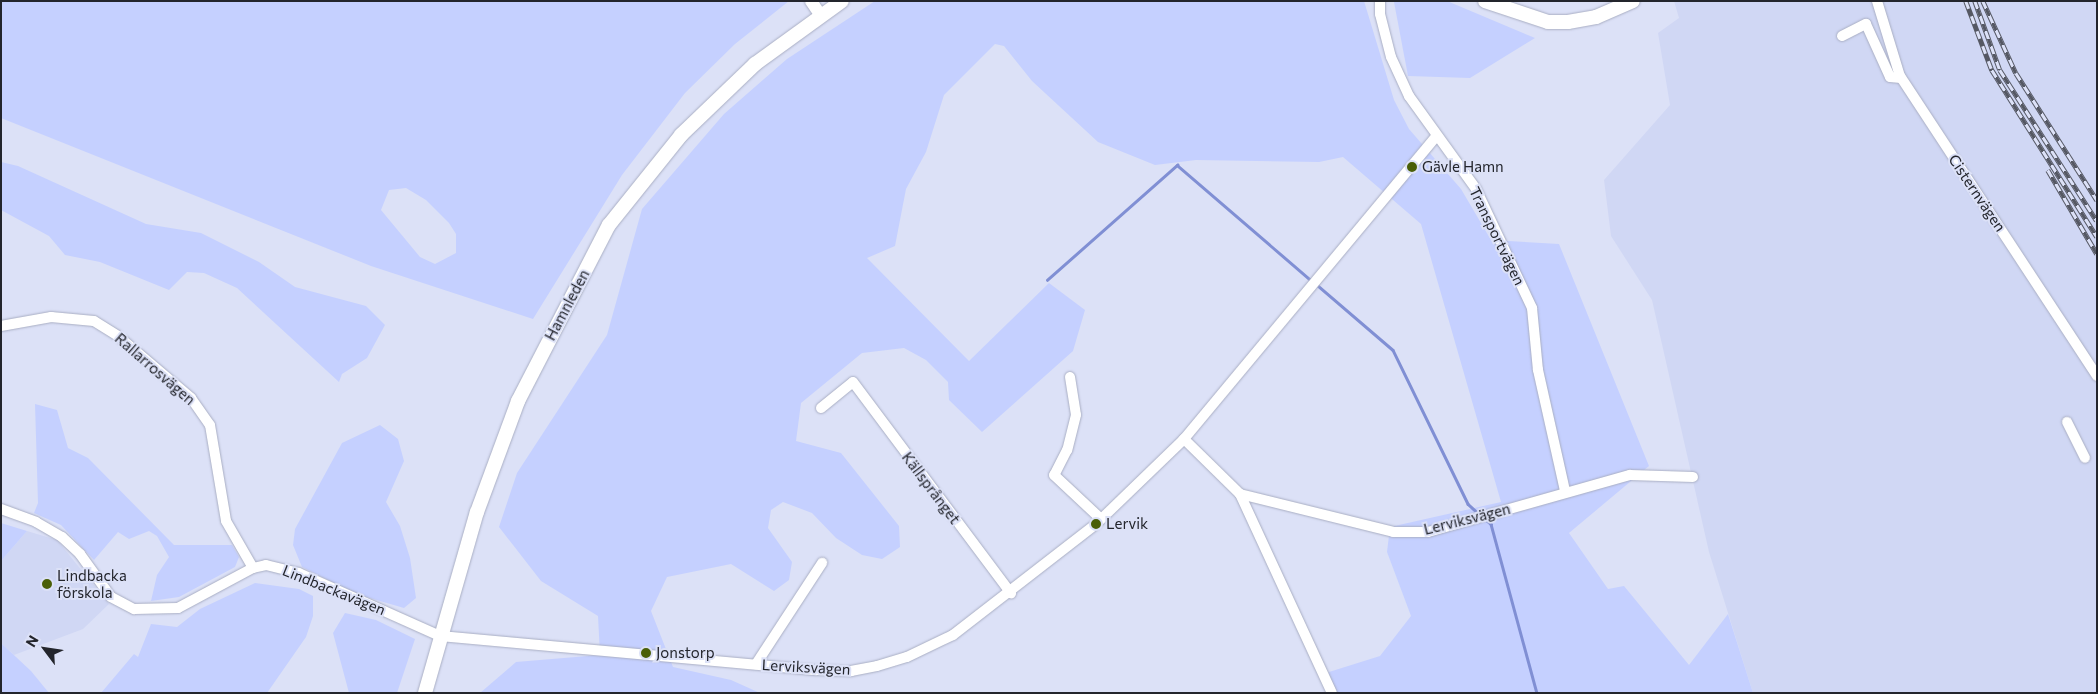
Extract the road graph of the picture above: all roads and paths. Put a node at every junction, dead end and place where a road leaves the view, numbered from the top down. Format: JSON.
{"nodes":[{"id":1,"x":811,"y":1,"type":"edge"},
{"id":2,"x":842,"y":1,"type":"edge"},
{"id":3,"x":1380,"y":1,"type":"edge"},
{"id":4,"x":1485,"y":1,"type":"edge"},
{"id":5,"x":1633,"y":1,"type":"edge"},
{"id":6,"x":1877,"y":1,"type":"edge"},
{"id":7,"x":821,"y":16,"type":"junction"},
{"id":8,"x":1842,"y":36,"type":"dead end"},
{"id":9,"x":1902,"y":78,"type":"junction"},
{"id":10,"x":1436,"y":137,"type":"junction"},
{"id":11,"x":1,"y":326,"type":"edge"},
{"id":12,"x":2097,"y":376,"type":"edge"},
{"id":13,"x":1070,"y":377,"type":"dead end"},
{"id":14,"x":821,"y":408,"type":"dead end"},
{"id":15,"x":2067,"y":422,"type":"dead end"},
{"id":16,"x":1184,"y":439,"type":"junction"},
{"id":17,"x":2085,"y":458,"type":"dead end"},
{"id":18,"x":1693,"y":477,"type":"dead end"},
{"id":19,"x":1565,"y":491,"type":"junction"},
{"id":20,"x":1240,"y":494,"type":"junction"},
{"id":21,"x":1,"y":509,"type":"edge"},
{"id":22,"x":1101,"y":519,"type":"junction"},
{"id":23,"x":822,"y":563,"type":"dead end"},
{"id":24,"x":253,"y":568,"type":"junction"},
{"id":25,"x":1011,"y":593,"type":"junction"},
{"id":26,"x":440,"y":636,"type":"junction"},
{"id":27,"x":756,"y":664,"type":"junction"},
{"id":28,"x":425,"y":693,"type":"edge"},
{"id":29,"x":1332,"y":693,"type":"edge"}],
"edges":[{"from":1,"to":7,"type":"street"},
{"from":2,"to":7,"type":"main road","name":"Hamnleden"},
{"from":3,"to":10,"type":"street","name":"Transportvägen"},
{"from":4,"to":5,"type":"main road"},
{"from":6,"to":9,"type":"street","name":"Cisternvägen"},
{"from":7,"to":26,"type":"main road","name":"Hamnleden"},
{"from":8,"to":9,"type":"street"},
{"from":9,"to":12,"type":"street","name":"Cisternvägen"},
{"from":10,"to":16,"type":"street","name":"Lerviksvägen"},
{"from":10,"to":19,"type":"street","name":"Transportvägen"},
{"from":11,"to":24,"type":"street","name":"Rallarrosvägen"},
{"from":13,"to":22,"type":"street"},
{"from":14,"to":25,"type":"street","name":"Källsprånget"},
{"from":15,"to":17,"type":"street"},
{"from":16,"to":20,"type":"street"},
{"from":16,"to":22,"type":"street","name":"Lerviksvägen"},
{"from":18,"to":19,"type":"street","name":"Lerviksvägen"},
{"from":19,"to":20,"type":"street","name":"Lerviksvägen"},
{"from":20,"to":29,"type":"street"},
{"from":21,"to":24,"type":"street","name":"Lindbackavägen"},
{"from":22,"to":25,"type":"street","name":"Lerviksvägen"},
{"from":23,"to":27,"type":"street"},
{"from":24,"to":26,"type":"street","name":"Lindbackavägen"},
{"from":25,"to":27,"type":"street","name":"Lerviksvägen"},
{"from":26,"to":27,"type":"street","name":"Lerviksvägen"},
{"from":26,"to":28,"type":"main road","name":"Hamnleden"}]}
